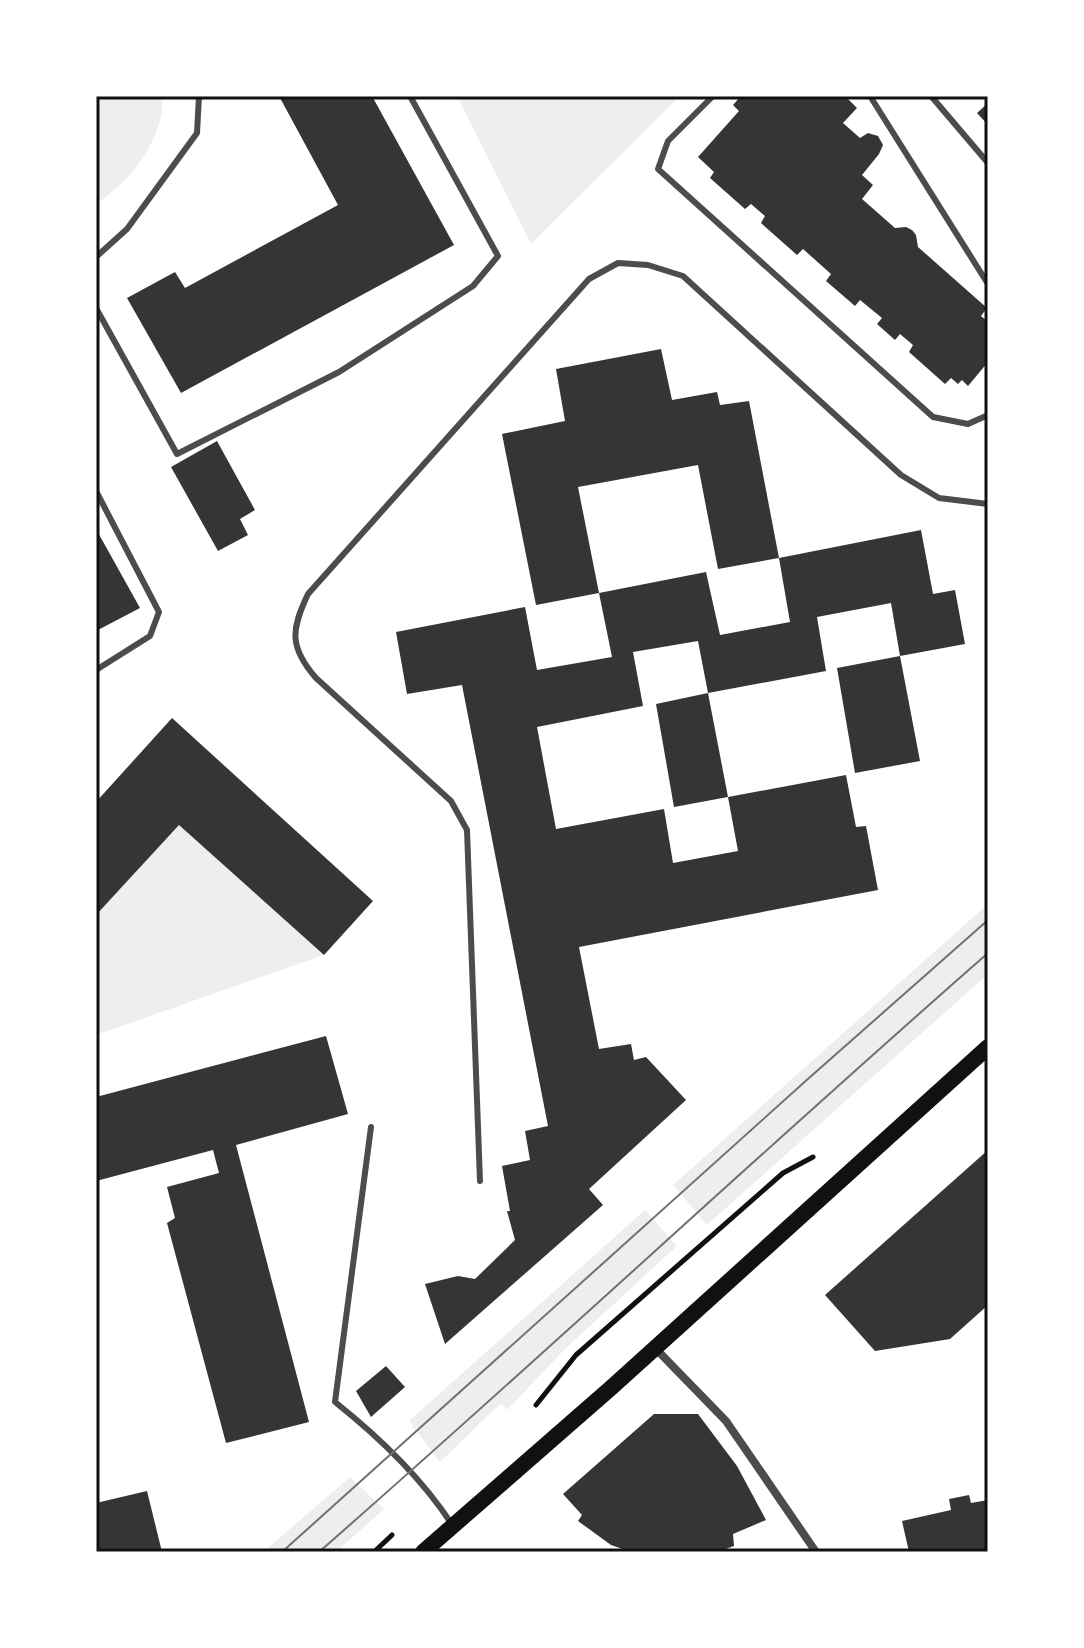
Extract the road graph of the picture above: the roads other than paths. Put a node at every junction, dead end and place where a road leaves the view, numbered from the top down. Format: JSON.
{"nodes":[{"id":1,"x":199,"y":96,"type":"edge"},
{"id":2,"x":410,"y":96,"type":"edge"},
{"id":3,"x":713,"y":96,"type":"edge"},
{"id":4,"x":870,"y":96,"type":"edge"},
{"id":5,"x":931,"y":96,"type":"edge"},
{"id":6,"x":988,"y":163,"type":"edge"},
{"id":7,"x":96,"y":257,"type":"edge"},
{"id":8,"x":988,"y":284,"type":"edge"},
{"id":9,"x":96,"y":308,"type":"edge"},
{"id":10,"x":988,"y":415,"type":"edge"},
{"id":11,"x":96,"y":491,"type":"edge"},
{"id":12,"x":988,"y":504,"type":"edge"},
{"id":13,"x":96,"y":670,"type":"edge"},
{"id":14,"x":988,"y":1047,"type":"edge"},
{"id":15,"x":371,"y":1127,"type":"dead end"},
{"id":16,"x":480,"y":1181,"type":"dead end"},
{"id":17,"x":654,"y":1347,"type":"junction"},
{"id":18,"x":453,"y":1526,"type":"junction"},
{"id":19,"x":423,"y":1552,"type":"edge"},
{"id":20,"x":816,"y":1552,"type":"edge"}],
"edges":[{"from":1,"to":7,"type":"lane"},
{"from":2,"to":9,"type":"lane"},
{"from":3,"to":10,"type":"lane"},
{"from":4,"to":8,"type":"lane"},
{"from":5,"to":6,"type":"lane"},
{"from":11,"to":13,"type":"lane"},
{"from":12,"to":16,"type":"lane"},
{"from":14,"to":17,"type":"main road"},
{"from":15,"to":18,"type":"lane"},
{"from":17,"to":18,"type":"main road"},
{"from":17,"to":20,"type":"street"},
{"from":18,"to":19,"type":"main road"}]}
